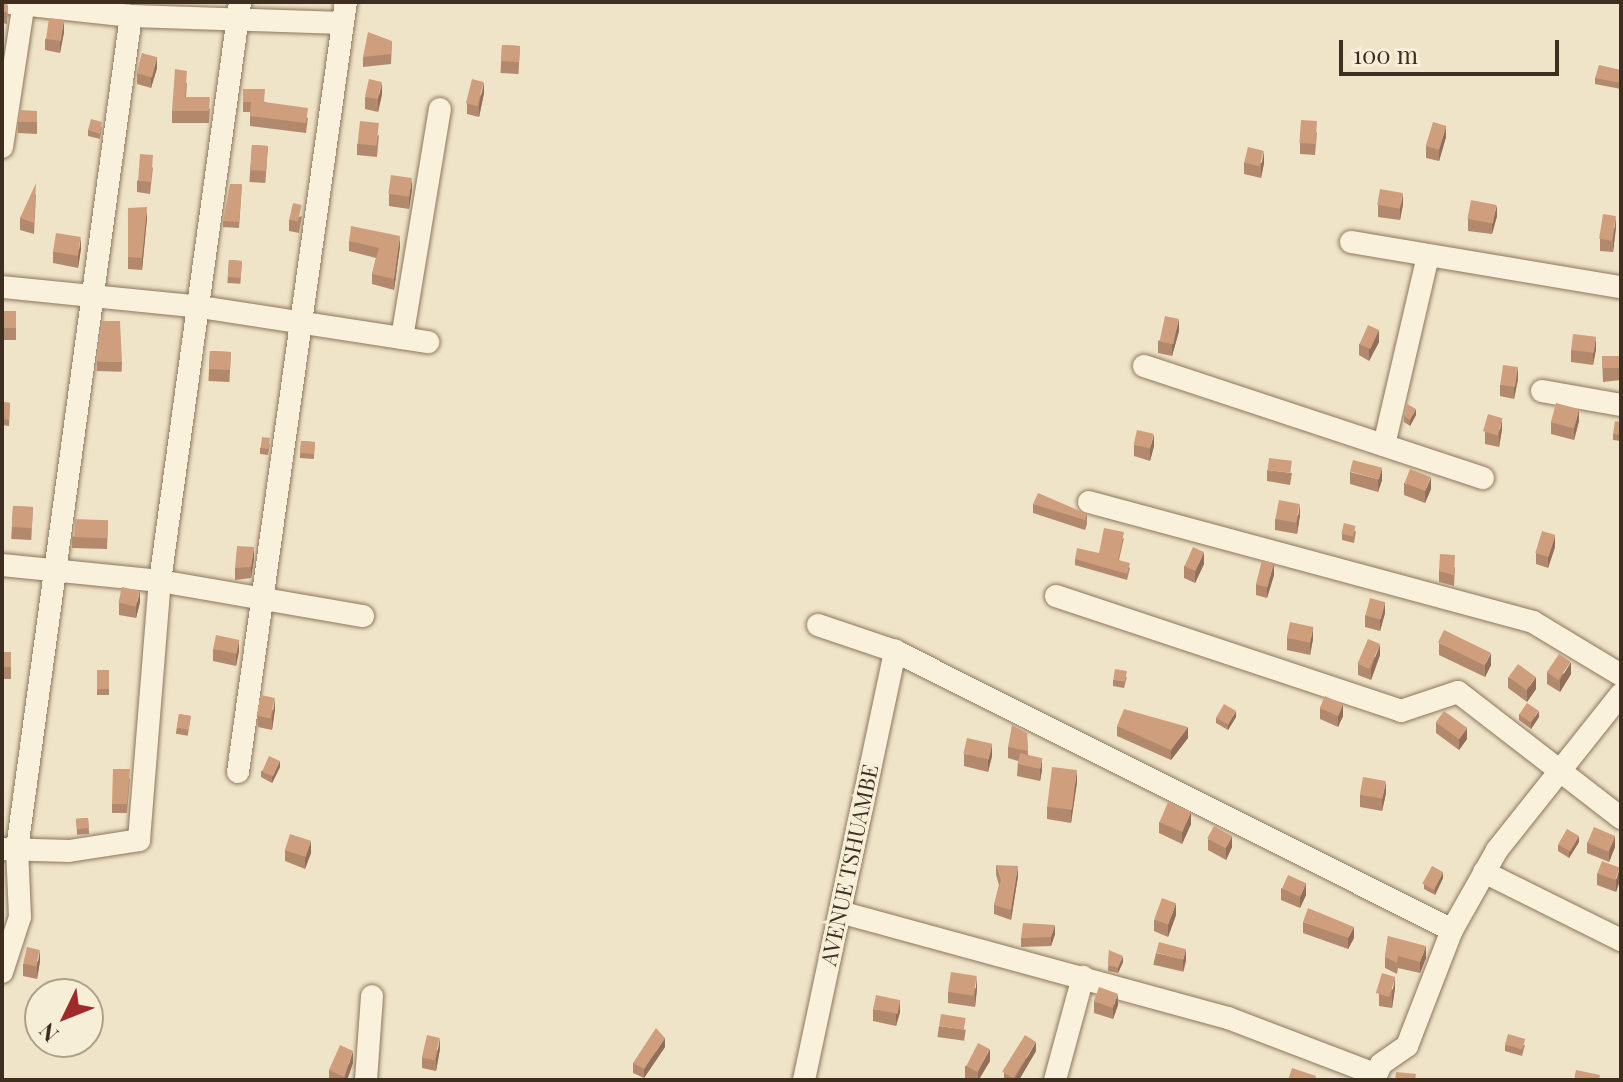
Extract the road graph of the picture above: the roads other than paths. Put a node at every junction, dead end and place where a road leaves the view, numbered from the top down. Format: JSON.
{"nodes":[{"id":1,"x":17,"y":4,"type":"edge"},
{"id":2,"x":239,"y":10,"type":"edge"},
{"id":3,"x":345,"y":12,"type":"edge"},
{"id":4,"x":131,"y":16,"type":"junction"},
{"id":5,"x":440,"y":109,"type":"dead end"},
{"id":6,"x":2,"y":147,"type":"edge"},
{"id":7,"x":1351,"y":242,"type":"dead end"},
{"id":8,"x":1428,"y":256,"type":"junction"},
{"id":9,"x":2,"y":287,"type":"edge"},
{"id":10,"x":1621,"y":287,"type":"edge"},
{"id":11,"x":93,"y":297,"type":"junction"},
{"id":12,"x":201,"y":307,"type":"junction"},
{"id":13,"x":305,"y":323,"type":"junction"},
{"id":14,"x":402,"y":338,"type":"junction"},
{"id":15,"x":428,"y":342,"type":"dead end"},
{"id":16,"x":1144,"y":366,"type":"dead end"},
{"id":17,"x":1542,"y":391,"type":"dead end"},
{"id":18,"x":1621,"y":405,"type":"edge"},
{"id":19,"x":1384,"y":445,"type":"junction"},
{"id":20,"x":1483,"y":478,"type":"dead end"},
{"id":21,"x":1089,"y":502,"type":"dead end"},
{"id":22,"x":2,"y":565,"type":"edge"},
{"id":23,"x":52,"y":570,"type":"junction"},
{"id":24,"x":160,"y":581,"type":"junction"},
{"id":25,"x":1056,"y":596,"type":"dead end"},
{"id":26,"x":264,"y":597,"type":"junction"},
{"id":27,"x":363,"y":616,"type":"dead end"},
{"id":28,"x":818,"y":625,"type":"dead end"},
{"id":29,"x":895,"y":651,"type":"junction"},
{"id":30,"x":1621,"y":675,"type":"edge"},
{"id":31,"x":1621,"y":694,"type":"edge"},
{"id":32,"x":238,"y":772,"type":"dead end"},
{"id":33,"x":1555,"y":772,"type":"junction"},
{"id":34,"x":1621,"y":818,"type":"edge"},
{"id":35,"x":10,"y":849,"type":"edge"},
{"id":36,"x":1484,"y":872,"type":"junction"},
{"id":37,"x":840,"y":912,"type":"junction"},
{"id":38,"x":1452,"y":930,"type":"junction"},
{"id":39,"x":1621,"y":940,"type":"edge"},
{"id":40,"x":2,"y":972,"type":"edge"},
{"id":41,"x":1083,"y":977,"type":"junction"},
{"id":42,"x":372,"y":996,"type":"dead end"},
{"id":43,"x":1375,"y":1077,"type":"edge"},
{"id":44,"x":366,"y":1080,"type":"edge"},
{"id":45,"x":804,"y":1080,"type":"edge"},
{"id":46,"x":1055,"y":1080,"type":"edge"}],
"edges":[{"from":1,"to":4,"type":"street"},
{"from":1,"to":6,"type":"street"},
{"from":2,"to":3,"type":"street"},
{"from":2,"to":4,"type":"street"},
{"from":2,"to":12,"type":"street"},
{"from":3,"to":13,"type":"street"},
{"from":4,"to":11,"type":"street"},
{"from":5,"to":14,"type":"street"},
{"from":7,"to":8,"type":"street"},
{"from":8,"to":10,"type":"street"},
{"from":8,"to":19,"type":"street"},
{"from":9,"to":11,"type":"street"},
{"from":11,"to":12,"type":"street"},
{"from":11,"to":23,"type":"street"},
{"from":12,"to":13,"type":"street"},
{"from":12,"to":24,"type":"street"},
{"from":13,"to":14,"type":"street"},
{"from":13,"to":26,"type":"street"},
{"from":14,"to":15,"type":"street"},
{"from":16,"to":19,"type":"street"},
{"from":17,"to":18,"type":"street"},
{"from":19,"to":20,"type":"street"},
{"from":21,"to":30,"type":"street"},
{"from":22,"to":23,"type":"street"},
{"from":23,"to":24,"type":"street"},
{"from":23,"to":35,"type":"street"},
{"from":24,"to":26,"type":"street"},
{"from":24,"to":35,"type":"street"},
{"from":25,"to":33,"type":"street"},
{"from":26,"to":27,"type":"street"},
{"from":26,"to":32,"type":"street"},
{"from":28,"to":29,"type":"street"},
{"from":29,"to":37,"type":"street","name":"AVENUE TSHUAMBE"},
{"from":29,"to":38,"type":"street"},
{"from":31,"to":33,"type":"street"},
{"from":33,"to":34,"type":"street"},
{"from":33,"to":36,"type":"street"},
{"from":35,"to":40,"type":"street"},
{"from":36,"to":38,"type":"street"},
{"from":36,"to":39,"type":"street"},
{"from":37,"to":41,"type":"street"},
{"from":37,"to":45,"type":"street","name":"AVENUE TSHUAMBE"},
{"from":38,"to":43,"type":"street"},
{"from":41,"to":43,"type":"street"},
{"from":41,"to":46,"type":"street"},
{"from":42,"to":44,"type":"street"}]}
